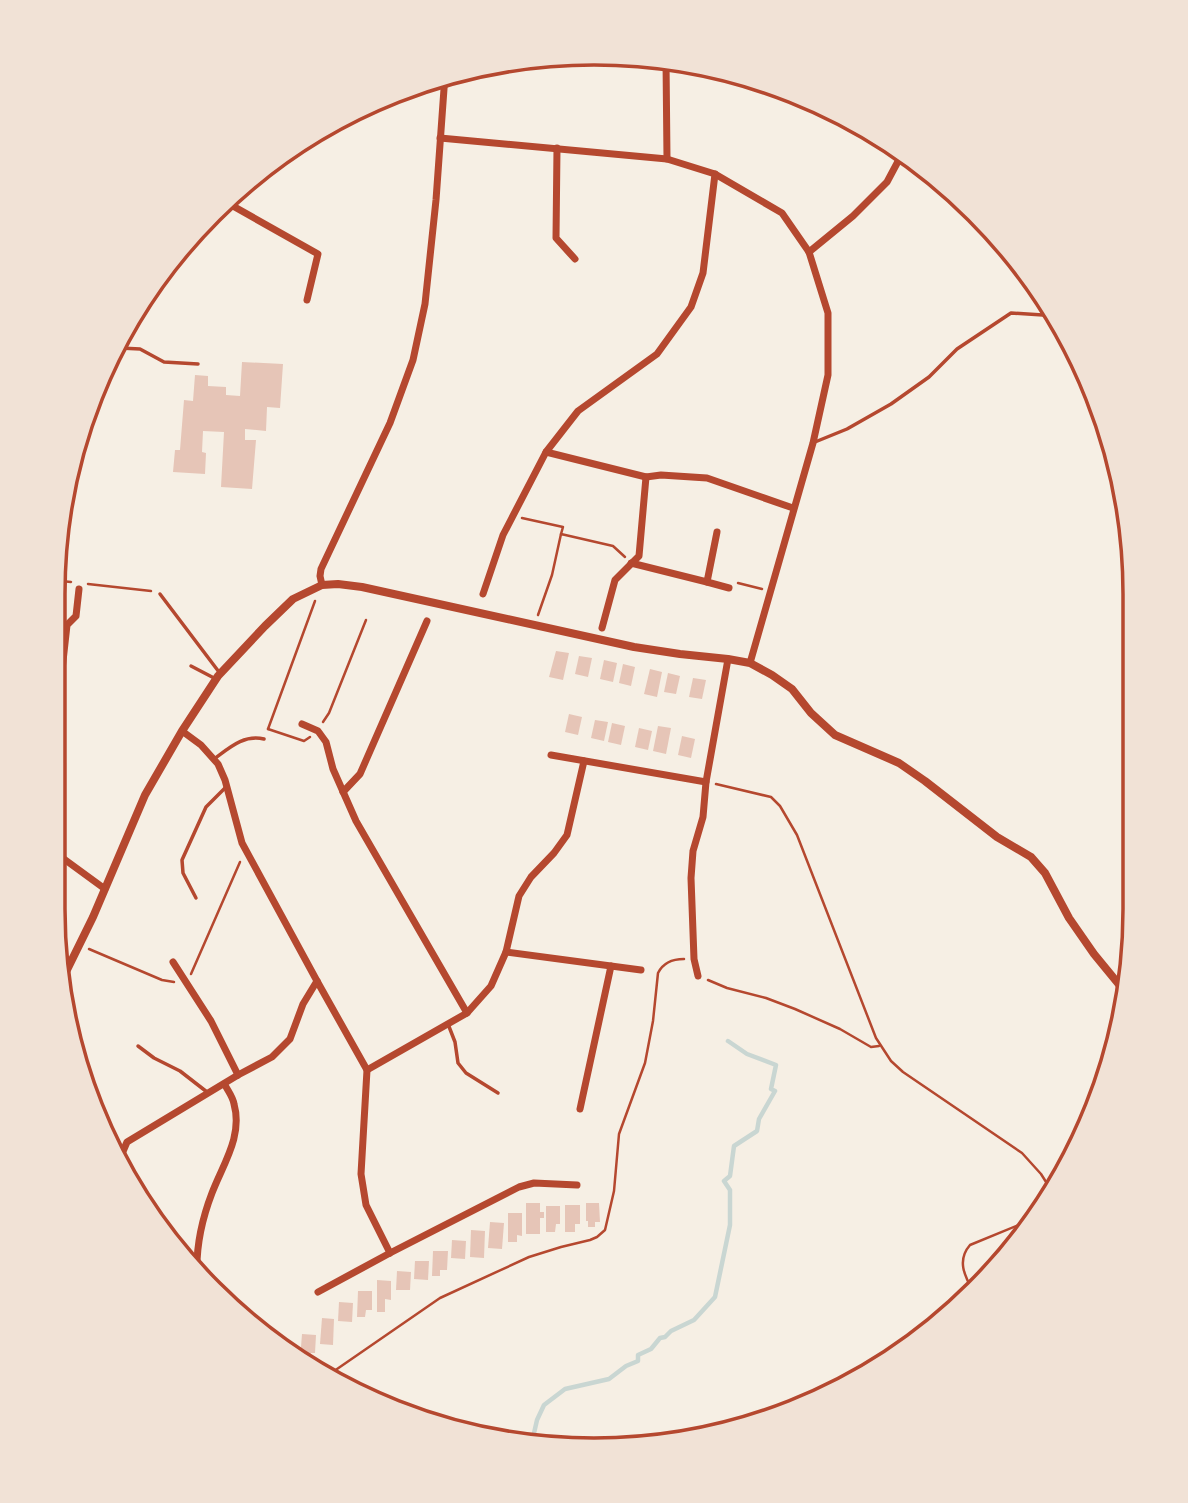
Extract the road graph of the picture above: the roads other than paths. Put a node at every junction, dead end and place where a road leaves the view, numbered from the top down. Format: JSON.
{"nodes":[{"id":1,"x":666,"y":70,"type":"edge"},
{"id":2,"x":444,"y":87,"type":"edge"},
{"id":3,"x":440,"y":138,"type":"junction"},
{"id":4,"x":557,"y":148,"type":"junction"},
{"id":5,"x":667,"y":159,"type":"junction"},
{"id":6,"x":898,"y":161,"type":"edge"},
{"id":7,"x":715,"y":174,"type":"junction"},
{"id":8,"x":234,"y":207,"type":"edge"},
{"id":9,"x":808,"y":252,"type":"junction"},
{"id":10,"x":575,"y":259,"type":"dead end"},
{"id":11,"x":307,"y":300,"type":"dead end"},
{"id":12,"x":1043,"y":315,"type":"edge"},
{"id":13,"x":125,"y":348,"type":"edge"},
{"id":14,"x":198,"y":364,"type":"dead end"},
{"id":15,"x":813,"y":443,"type":"junction"},
{"id":16,"x":546,"y":452,"type":"junction"},
{"id":17,"x":646,"y":477,"type":"junction"},
{"id":18,"x":793,"y":508,"type":"junction"},
{"id":19,"x":717,"y":532,"type":"dead end"},
{"id":20,"x":631,"y":563,"type":"junction"},
{"id":21,"x":707,"y":582,"type":"junction"},
{"id":22,"x":76,"y":585,"type":"road end"},
{"id":23,"x":322,"y":585,"type":"junction"},
{"id":24,"x":729,"y":588,"type":"road end"},
{"id":25,"x":160,"y":594,"type":"road end"},
{"id":26,"x":483,"y":594,"type":"dead end"},
{"id":27,"x":427,"y":621,"type":"dead end"},
{"id":28,"x":67,"y":625,"type":"joint"},
{"id":29,"x":602,"y":628,"type":"dead end"},
{"id":30,"x":65,"y":643,"type":"edge"},
{"id":31,"x":728,"y":659,"type":"junction"},
{"id":32,"x":750,"y":663,"type":"junction"},
{"id":33,"x":191,"y":666,"type":"dead end"},
{"id":34,"x":218,"y":676,"type":"junction"},
{"id":35,"x":302,"y":724,"type":"dead end"},
{"id":36,"x":182,"y":731,"type":"junction"},
{"id":37,"x":264,"y":739,"type":"dead end"},
{"id":38,"x":551,"y":755,"type":"dead end"},
{"id":39,"x":214,"y":759,"type":"junction"},
{"id":40,"x":584,"y":761,"type":"junction"},
{"id":41,"x":706,"y":782,"type":"junction"},
{"id":42,"x":227,"y":787,"type":"junction"},
{"id":43,"x":343,"y":792,"type":"junction"},
{"id":44,"x":65,"y":860,"type":"edge"},
{"id":45,"x":105,"y":889,"type":"junction"},
{"id":46,"x":196,"y":898,"type":"dead end"},
{"id":47,"x":506,"y":952,"type":"junction"},
{"id":48,"x":173,"y":962,"type":"dead end"},
{"id":49,"x":611,"y":966,"type":"junction"},
{"id":50,"x":68,"y":967,"type":"edge"},
{"id":51,"x":641,"y":970,"type":"dead end"},
{"id":52,"x":698,"y":976,"type":"road end"},
{"id":53,"x":317,"y":981,"type":"junction"},
{"id":54,"x":1118,"y":983,"type":"edge"},
{"id":55,"x":467,"y":1013,"type":"junction"},
{"id":56,"x":448,"y":1024,"type":"junction"},
{"id":57,"x":138,"y":1046,"type":"dead end"},
{"id":58,"x":367,"y":1070,"type":"junction"},
{"id":59,"x":238,"y":1076,"type":"junction"},
{"id":60,"x":225,"y":1085,"type":"junction"},
{"id":61,"x":208,"y":1093,"type":"junction"},
{"id":62,"x":498,"y":1093,"type":"dead end"},
{"id":63,"x":580,"y":1109,"type":"dead end"},
{"id":64,"x":123,"y":1151,"type":"edge"},
{"id":65,"x":577,"y":1185,"type":"dead end"},
{"id":66,"x":390,"y":1253,"type":"junction"},
{"id":67,"x":196,"y":1258,"type":"edge"},
{"id":68,"x":318,"y":1292,"type":"dead end"}],
"edges":[{"from":1,"to":5,"type":"street"},
{"from":2,"to":3,"type":"street"},
{"from":3,"to":4,"type":"street"},
{"from":3,"to":23,"type":"street"},
{"from":4,"to":5,"type":"street"},
{"from":4,"to":10,"type":"street"},
{"from":5,"to":7,"type":"street"},
{"from":6,"to":9,"type":"street"},
{"from":7,"to":9,"type":"street"},
{"from":7,"to":16,"type":"street"},
{"from":8,"to":11,"type":"street"},
{"from":9,"to":15,"type":"street"},
{"from":12,"to":15,"type":"lane"},
{"from":13,"to":14,"type":"lane"},
{"from":15,"to":18,"type":"street"},
{"from":16,"to":17,"type":"street"},
{"from":16,"to":26,"type":"street"},
{"from":17,"to":18,"type":"street"},
{"from":17,"to":20,"type":"street"},
{"from":18,"to":32,"type":"street"},
{"from":19,"to":21,"type":"street"},
{"from":20,"to":21,"type":"street"},
{"from":20,"to":29,"type":"street"},
{"from":21,"to":24,"type":"street"},
{"from":22,"to":28,"type":"street"},
{"from":23,"to":31,"type":"street"},
{"from":23,"to":34,"type":"street"},
{"from":25,"to":34,"type":"lane"},
{"from":27,"to":43,"type":"street"},
{"from":28,"to":30,"type":"street"},
{"from":31,"to":32,"type":"street"},
{"from":31,"to":41,"type":"street"},
{"from":32,"to":54,"type":"street"},
{"from":33,"to":34,"type":"lane"},
{"from":34,"to":36,"type":"street"},
{"from":35,"to":43,"type":"street"},
{"from":36,"to":39,"type":"street"},
{"from":36,"to":45,"type":"street"},
{"from":37,"to":39,"type":"lane"},
{"from":38,"to":40,"type":"street"},
{"from":39,"to":42,"type":"street"},
{"from":40,"to":41,"type":"street"},
{"from":40,"to":47,"type":"street"},
{"from":41,"to":52,"type":"street"},
{"from":42,"to":46,"type":"lane"},
{"from":42,"to":53,"type":"street"},
{"from":43,"to":55,"type":"street"},
{"from":44,"to":45,"type":"street"},
{"from":45,"to":50,"type":"street"},
{"from":47,"to":49,"type":"street"},
{"from":47,"to":55,"type":"street"},
{"from":48,"to":59,"type":"street"},
{"from":49,"to":51,"type":"street"},
{"from":49,"to":63,"type":"street"},
{"from":53,"to":58,"type":"street"},
{"from":53,"to":59,"type":"street"},
{"from":55,"to":56,"type":"street"},
{"from":56,"to":58,"type":"street"},
{"from":56,"to":62,"type":"lane"},
{"from":57,"to":61,"type":"lane"},
{"from":58,"to":66,"type":"street"},
{"from":59,"to":60,"type":"street"},
{"from":60,"to":61,"type":"street"},
{"from":60,"to":67,"type":"street"},
{"from":61,"to":64,"type":"street"},
{"from":65,"to":66,"type":"street"},
{"from":66,"to":68,"type":"street"}]}
